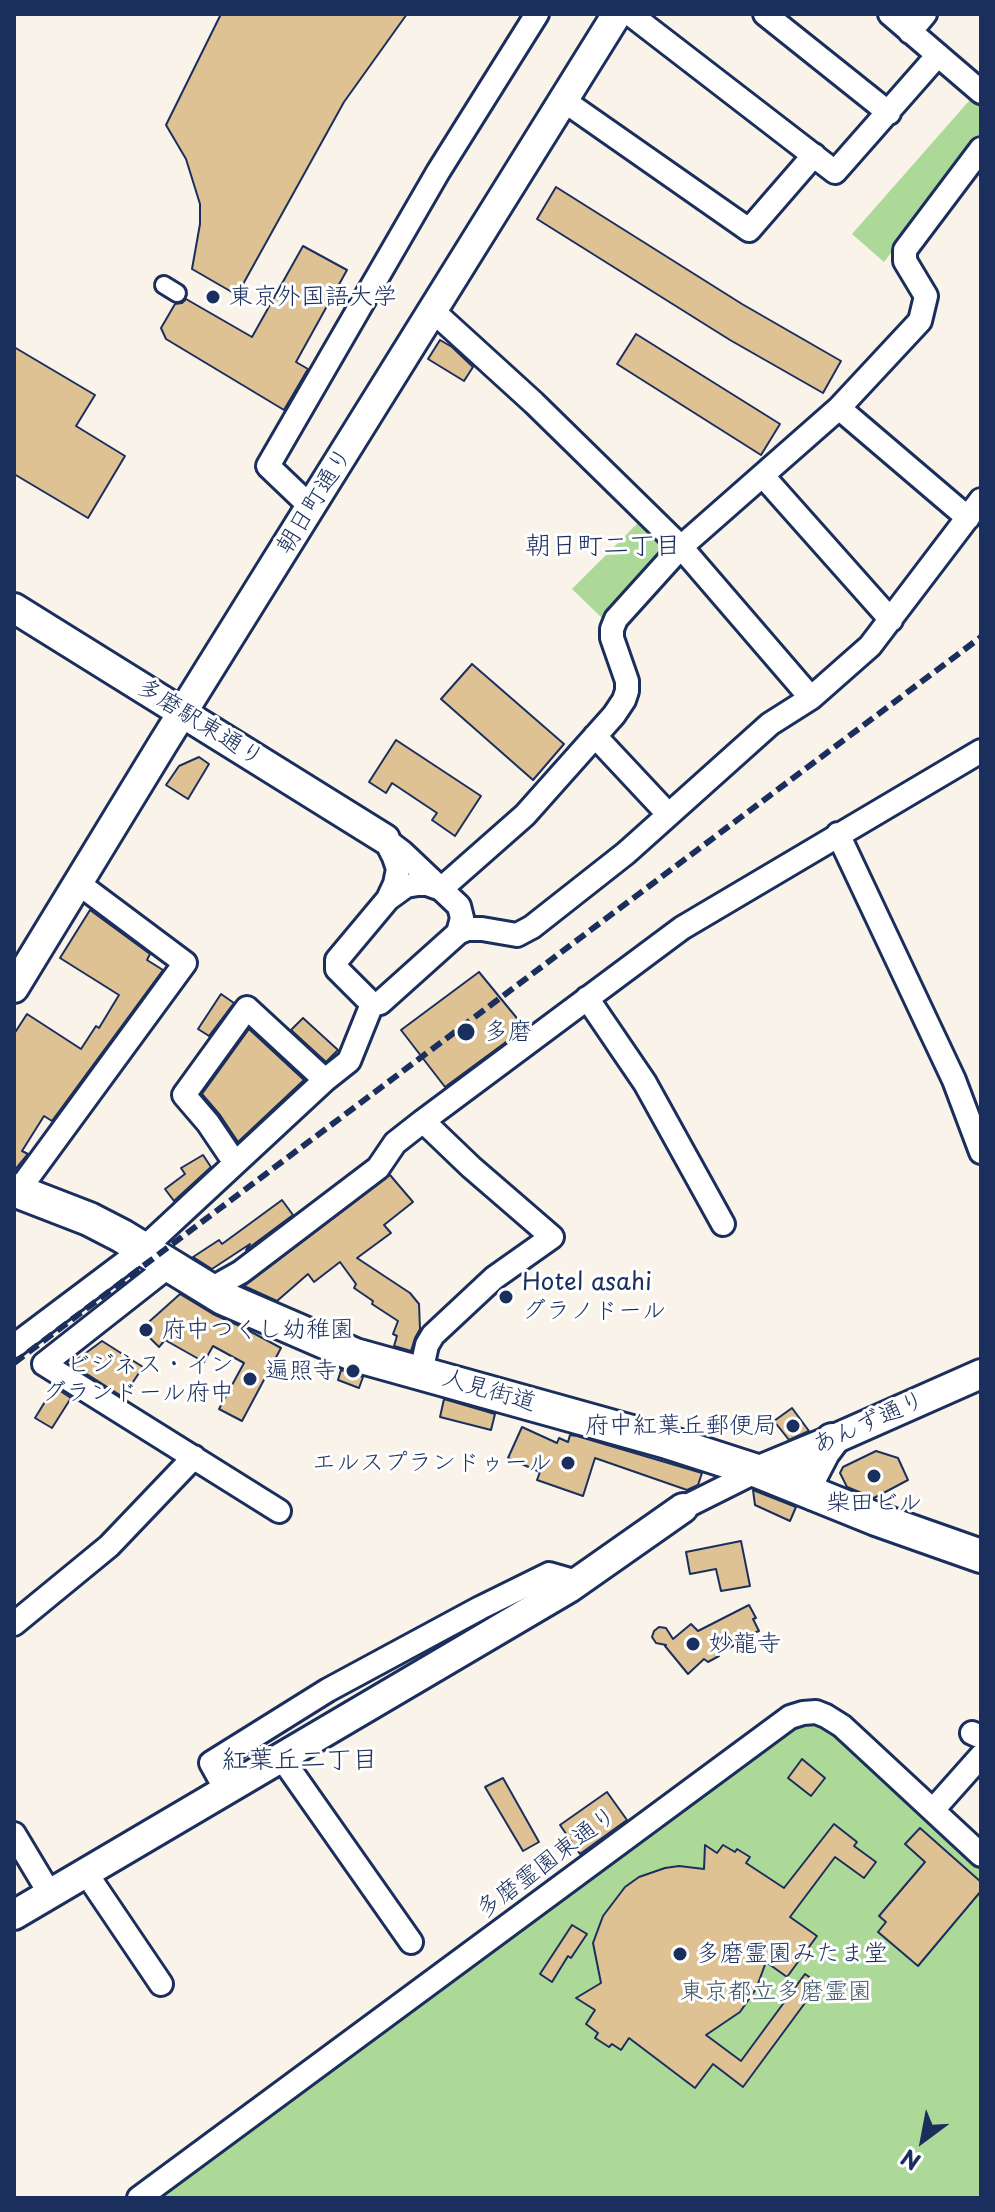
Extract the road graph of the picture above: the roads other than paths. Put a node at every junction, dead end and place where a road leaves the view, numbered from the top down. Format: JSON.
{"nodes":[{"id":1,"x":537,"y":14,"type":"edge"},
{"id":2,"x":617,"y":14,"type":"edge"},
{"id":3,"x":630,"y":14,"type":"edge"},
{"id":4,"x":765,"y":14,"type":"edge"},
{"id":5,"x":890,"y":14,"type":"edge"},
{"id":6,"x":918,"y":23,"type":"edge"},
{"id":7,"x":938,"y":55,"type":"junction"},
{"id":8,"x":981,"y":92,"type":"edge"},
{"id":9,"x":563,"y":100,"type":"junction"},
{"id":10,"x":889,"y":113,"type":"junction"},
{"id":11,"x":981,"y":149,"type":"edge"},
{"id":12,"x":814,"y":155,"type":"junction"},
{"id":13,"x":433,"y":311,"type":"junction"},
{"id":14,"x":839,"y":408,"type":"junction"},
{"id":15,"x":763,"y":476,"type":"junction"},
{"id":16,"x":311,"y":507,"type":"junction"},
{"id":17,"x":974,"y":509,"type":"edge"},
{"id":18,"x":681,"y":547,"type":"junction"},
{"id":19,"x":14,"y":608,"type":"edge"},
{"id":20,"x":891,"y":620,"type":"junction"},
{"id":21,"x":811,"y":698,"type":"junction"},
{"id":22,"x":183,"y":713,"type":"junction"},
{"id":23,"x":595,"y":736,"type":"junction"},
{"id":24,"x":981,"y":751,"type":"edge"},
{"id":25,"x":668,"y":814,"type":"junction"},
{"id":26,"x":838,"y":834,"type":"junction"},
{"id":27,"x":385,"y":839,"type":"junction"},
{"id":28,"x":78,"y":883,"type":"junction"},
{"id":29,"x":441,"y":889,"type":"junction"},
{"id":30,"x":388,"y":899,"type":"junction"},
{"id":31,"x":459,"y":906,"type":"junction"},
{"id":32,"x":496,"y":931,"type":"junction"},
{"id":33,"x":458,"y":933,"type":"junction"},
{"id":34,"x":14,"y":988,"type":"edge"},
{"id":35,"x":587,"y":998,"type":"junction"},
{"id":36,"x":372,"y":1004,"type":"junction"},
{"id":37,"x":325,"y":1080,"type":"junction"},
{"id":38,"x":423,"y":1121,"type":"junction"},
{"id":39,"x":981,"y":1152,"type":"edge"},
{"id":40,"x":235,"y":1163,"type":"junction"},
{"id":41,"x":16,"y":1190,"type":"edge"},
{"id":42,"x":723,"y":1224,"type":"dead end"},
{"id":43,"x":156,"y":1257,"type":"junction"},
{"id":44,"x":209,"y":1290,"type":"junction"},
{"id":45,"x":14,"y":1346,"type":"edge"},
{"id":46,"x":421,"y":1372,"type":"junction"},
{"id":47,"x":981,"y":1374,"type":"edge"},
{"id":48,"x":832,"y":1440,"type":"junction"},
{"id":49,"x":194,"y":1457,"type":"junction"},
{"id":50,"x":757,"y":1471,"type":"junction"},
{"id":51,"x":814,"y":1494,"type":"junction"},
{"id":52,"x":683,"y":1508,"type":"joint"},
{"id":53,"x":279,"y":1511,"type":"dead end"},
{"id":54,"x":981,"y":1556,"type":"edge"},
{"id":55,"x":577,"y":1582,"type":"junction"},
{"id":56,"x":14,"y":1624,"type":"edge"},
{"id":57,"x":981,"y":1756,"type":"edge"},
{"id":58,"x":281,"y":1757,"type":"junction"},
{"id":59,"x":226,"y":1790,"type":"junction"},
{"id":60,"x":933,"y":1810,"type":"junction"},
{"id":61,"x":14,"y":1834,"type":"edge"},
{"id":62,"x":981,"y":1855,"type":"edge"},
{"id":63,"x":86,"y":1873,"type":"junction"},
{"id":64,"x":50,"y":1894,"type":"junction"},
{"id":65,"x":14,"y":1915,"type":"edge"},
{"id":66,"x":411,"y":1942,"type":"dead end"},
{"id":67,"x":161,"y":1984,"type":"dead end"},
{"id":68,"x":139,"y":2198,"type":"edge"}],
"edges":[{"from":1,"to":16,"type":"street"},
{"from":2,"to":9,"type":"street","name":"朝日町通り"},
{"from":3,"to":12,"type":"street"},
{"from":4,"to":10,"type":"street"},
{"from":5,"to":6,"type":"street"},
{"from":6,"to":7,"type":"street"},
{"from":7,"to":8,"type":"street"},
{"from":7,"to":10,"type":"street"},
{"from":9,"to":12,"type":"street"},
{"from":9,"to":13,"type":"street","name":"朝日町通り"},
{"from":10,"to":12,"type":"street"},
{"from":11,"to":14,"type":"street"},
{"from":13,"to":16,"type":"street","name":"朝日町通り"},
{"from":13,"to":18,"type":"street"},
{"from":14,"to":15,"type":"street"},
{"from":14,"to":17,"type":"street"},
{"from":15,"to":18,"type":"street"},
{"from":15,"to":20,"type":"street"},
{"from":16,"to":22,"type":"street","name":"朝日町通り"},
{"from":17,"to":20,"type":"street"},
{"from":18,"to":21,"type":"street"},
{"from":18,"to":23,"type":"street"},
{"from":19,"to":22,"type":"street","name":"多磨駅東通り"},
{"from":20,"to":21,"type":"street"},
{"from":21,"to":25,"type":"street"},
{"from":22,"to":27,"type":"street","name":"多磨駅東通り"},
{"from":22,"to":28,"type":"street","name":"朝日町通り"},
{"from":23,"to":25,"type":"street"},
{"from":23,"to":29,"type":"street"},
{"from":24,"to":26,"type":"street"},
{"from":25,"to":32,"type":"street"},
{"from":26,"to":35,"type":"street"},
{"from":26,"to":39,"type":"street"},
{"from":27,"to":29,"type":"street"},
{"from":27,"to":30,"type":"street"},
{"from":28,"to":34,"type":"street","name":"朝日町通り"},
{"from":28,"to":41,"type":"street"},
{"from":29,"to":30,"type":"street"},
{"from":29,"to":31,"type":"street"},
{"from":30,"to":36,"type":"street"},
{"from":31,"to":32,"type":"street"},
{"from":31,"to":33,"type":"street"},
{"from":32,"to":33,"type":"street"},
{"from":33,"to":36,"type":"street"},
{"from":35,"to":38,"type":"street"},
{"from":35,"to":42,"type":"street"},
{"from":36,"to":37,"type":"street"},
{"from":37,"to":40,"type":"street"},
{"from":37,"to":40,"type":"street"},
{"from":38,"to":44,"type":"street"},
{"from":38,"to":46,"type":"street"},
{"from":40,"to":43,"type":"street"},
{"from":41,"to":43,"type":"main road","name":"人見街道"},
{"from":43,"to":44,"type":"main road","name":"人見街道"},
{"from":43,"to":45,"type":"street"},
{"from":43,"to":49,"type":"street"},
{"from":44,"to":46,"type":"main road","name":"人見街道"},
{"from":46,"to":50,"type":"main road","name":"人見街道"},
{"from":47,"to":48,"type":"street","name":"あんず通り"},
{"from":48,"to":50,"type":"street","name":"あんず通り"},
{"from":48,"to":51,"type":"main road"},
{"from":49,"to":53,"type":"street"},
{"from":49,"to":56,"type":"street"},
{"from":50,"to":51,"type":"main road","name":"人見街道"},
{"from":50,"to":52,"type":"street"},
{"from":51,"to":54,"type":"main road","name":"人見街道"},
{"from":52,"to":55,"type":"street"},
{"from":55,"to":58,"type":"street"},
{"from":55,"to":59,"type":"street"},
{"from":57,"to":60,"type":"street"},
{"from":58,"to":59,"type":"street"},
{"from":58,"to":66,"type":"street"},
{"from":59,"to":63,"type":"street"},
{"from":60,"to":62,"type":"street","name":"多磨霊園東通り"},
{"from":60,"to":68,"type":"street","name":"多磨霊園東通り"},
{"from":61,"to":64,"type":"street"},
{"from":63,"to":64,"type":"street"},
{"from":63,"to":67,"type":"street"},
{"from":64,"to":65,"type":"street"}]}
